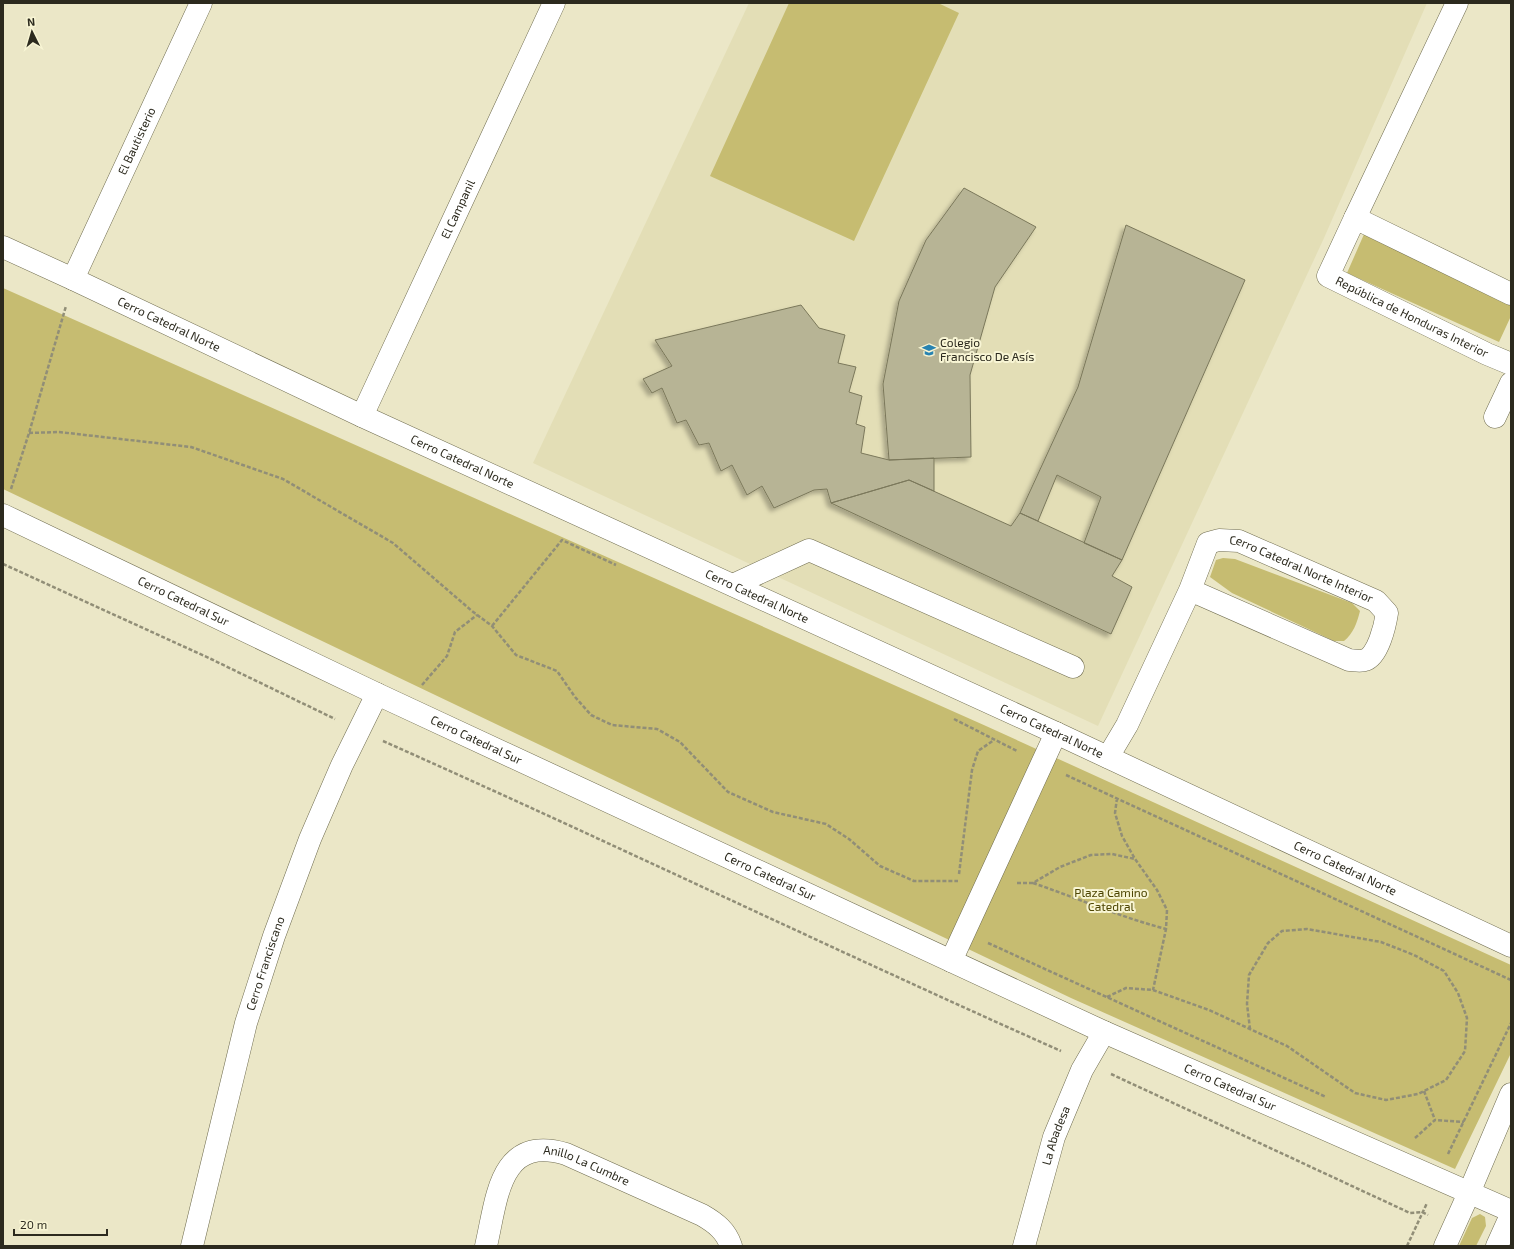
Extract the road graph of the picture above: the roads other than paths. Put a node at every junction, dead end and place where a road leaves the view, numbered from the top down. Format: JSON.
{"nodes":[{"id":1,"x":201,"y":3,"type":"edge"},
{"id":2,"x":554,"y":3,"type":"edge"},
{"id":3,"x":1457,"y":3,"type":"edge"},
{"id":4,"x":1355,"y":218,"type":"junction"},
{"id":5,"x":3,"y":247,"type":"edge"},
{"id":6,"x":73,"y":279,"type":"junction"},
{"id":7,"x":1511,"y":294,"type":"edge"},
{"id":8,"x":1511,"y":364,"type":"edge"},
{"id":9,"x":1511,"y":383,"type":"edge"},
{"id":10,"x":362,"y":416,"type":"junction"},
{"id":11,"x":1495,"y":417,"type":"dead end"},
{"id":12,"x":3,"y":515,"type":"edge"},
{"id":13,"x":733,"y":585,"type":"junction"},
{"id":14,"x":1190,"y":590,"type":"junction"},
{"id":15,"x":1073,"y":667,"type":"dead end"},
{"id":16,"x":377,"y":694,"type":"junction"},
{"id":17,"x":1056,"y":733,"type":"junction"},
{"id":18,"x":1108,"y":757,"type":"junction"},
{"id":19,"x":1511,"y":946,"type":"edge"},
{"id":20,"x":951,"y":961,"type":"junction"},
{"id":21,"x":1104,"y":1032,"type":"junction"},
{"id":22,"x":1511,"y":1094,"type":"edge"},
{"id":23,"x":1469,"y":1193,"type":"junction"},
{"id":24,"x":1511,"y":1211,"type":"edge"},
{"id":25,"x":1511,"y":1215,"type":"edge"},
{"id":26,"x":192,"y":1246,"type":"edge"},
{"id":27,"x":486,"y":1246,"type":"edge"},
{"id":28,"x":731,"y":1246,"type":"edge"},
{"id":29,"x":1024,"y":1246,"type":"edge"},
{"id":30,"x":1445,"y":1246,"type":"edge"},
{"id":31,"x":1497,"y":1246,"type":"edge"}],
"edges":[{"from":1,"to":6,"type":"street","name":"El Bautisterio"},
{"from":2,"to":10,"type":"street","name":"El Campanil"},
{"from":3,"to":4,"type":"street","name":"República de Honduras Interior"},
{"from":4,"to":7,"type":"street"},
{"from":4,"to":8,"type":"street","name":"República de Honduras Interior"},
{"from":5,"to":6,"type":"street","name":"Cerro Catedral Norte"},
{"from":6,"to":10,"type":"street","name":"Cerro Catedral Norte"},
{"from":9,"to":11,"type":"street"},
{"from":10,"to":13,"type":"street","name":"Cerro Catedral Norte"},
{"from":12,"to":16,"type":"street","name":"Cerro Catedral Sur"},
{"from":13,"to":15,"type":"street"},
{"from":13,"to":17,"type":"street","name":"Cerro Catedral Norte"},
{"from":14,"to":14,"type":"street","name":"Cerro Catedral Norte Interior"},
{"from":14,"to":18,"type":"street","name":"Cerro Catedral Norte Interior"},
{"from":16,"to":20,"type":"street","name":"Cerro Catedral Sur"},
{"from":16,"to":26,"type":"street","name":"Cerro Franciscano"},
{"from":17,"to":18,"type":"street","name":"Cerro Catedral Norte"},
{"from":17,"to":20,"type":"street"},
{"from":18,"to":19,"type":"street","name":"Cerro Catedral Norte"},
{"from":20,"to":21,"type":"street","name":"Cerro Catedral Sur"},
{"from":21,"to":23,"type":"street","name":"Cerro Catedral Sur"},
{"from":21,"to":29,"type":"street","name":"La Abadesa"},
{"from":22,"to":23,"type":"street"},
{"from":23,"to":24,"type":"street","name":"Cerro Catedral Sur"},
{"from":23,"to":30,"type":"street"},
{"from":25,"to":31,"type":"street"},
{"from":27,"to":28,"type":"street","name":"Anillo La Cumbre"}]}
